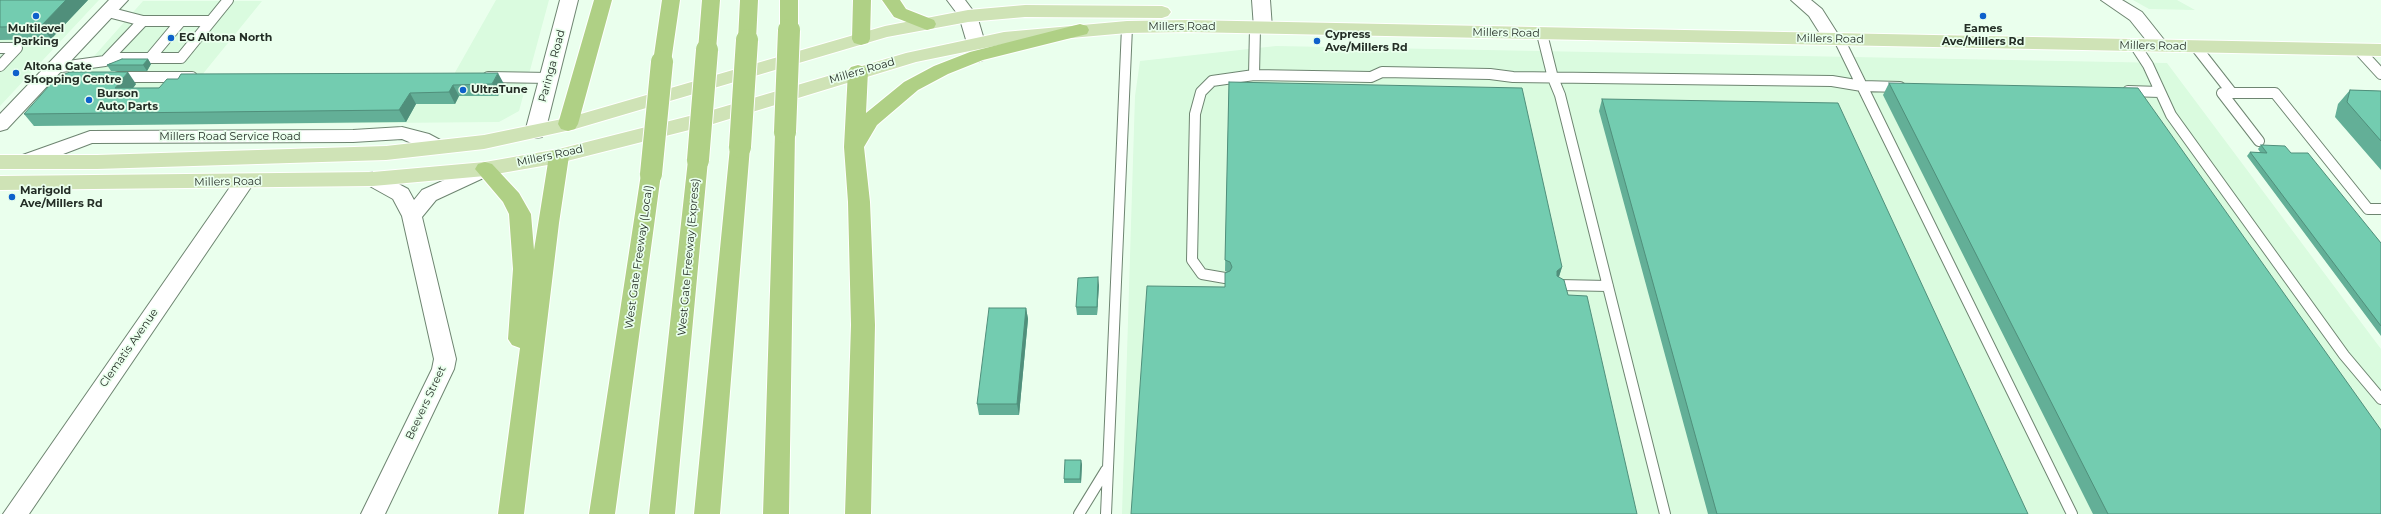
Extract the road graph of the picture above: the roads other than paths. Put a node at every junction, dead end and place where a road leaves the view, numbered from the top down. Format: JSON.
{"nodes":[{"id":1,"x":228,"y":0,"type":"edge"},
{"id":2,"x":569,"y":0,"type":"edge"},
{"id":3,"x":603,"y":0,"type":"edge"},
{"id":4,"x":671,"y":0,"type":"edge"},
{"id":5,"x":711,"y":0,"type":"edge"},
{"id":6,"x":749,"y":0,"type":"edge"},
{"id":7,"x":789,"y":0,"type":"edge"},
{"id":8,"x":862,"y":0,"type":"edge"},
{"id":9,"x":891,"y":0,"type":"edge"},
{"id":10,"x":956,"y":0,"type":"edge"},
{"id":11,"x":1800,"y":0,"type":"edge"},
{"id":12,"x":2110,"y":0,"type":"edge"},
{"id":13,"x":114,"y":6,"type":"edge"},
{"id":14,"x":968,"y":16,"type":"junction"},
{"id":15,"x":1260,"y":17,"type":"edge"},
{"id":16,"x":143,"y":21,"type":"junction"},
{"id":17,"x":181,"y":21,"type":"junction"},
{"id":18,"x":211,"y":21,"type":"junction"},
{"id":19,"x":927,"y":24,"type":"junction"},
{"id":20,"x":1127,"y":27,"type":"junction"},
{"id":21,"x":1080,"y":30,"type":"joint"},
{"id":22,"x":2148,"y":30,"type":"junction"},
{"id":23,"x":1542,"y":34,"type":"junction"},
{"id":24,"x":1832,"y":34,"type":"junction"},
{"id":25,"x":2381,"y":35,"type":"edge"},
{"id":26,"x":861,"y":39,"type":"junction"},
{"id":27,"x":2135,"y":46,"type":"junction"},
{"id":28,"x":2160,"y":46,"type":"junction"},
{"id":29,"x":2196,"y":47,"type":"junction"},
{"id":30,"x":0,"y":48,"type":"edge"},
{"id":31,"x":977,"y":50,"type":"junction"},
{"id":32,"x":2359,"y":50,"type":"junction"},
{"id":33,"x":2381,"y":50,"type":"edge"},
{"id":34,"x":110,"y":58,"type":"junction"},
{"id":35,"x":150,"y":58,"type":"junction"},
{"id":36,"x":0,"y":66,"type":"edge"},
{"id":37,"x":858,"y":71,"type":"junction"},
{"id":38,"x":53,"y":74,"type":"junction"},
{"id":39,"x":2381,"y":74,"type":"edge"},
{"id":40,"x":1254,"y":75,"type":"junction"},
{"id":41,"x":106,"y":77,"type":"edge"},
{"id":42,"x":200,"y":77,"type":"edge"},
{"id":43,"x":476,"y":77,"type":"edge"},
{"id":44,"x":550,"y":78,"type":"junction"},
{"id":45,"x":1553,"y":78,"type":"junction"},
{"id":46,"x":1862,"y":86,"type":"junction"},
{"id":47,"x":1908,"y":87,"type":"edge"},
{"id":48,"x":2118,"y":90,"type":"edge"},
{"id":49,"x":2160,"y":92,"type":"junction"},
{"id":50,"x":2232,"y":93,"type":"junction"},
{"id":51,"x":568,"y":124,"type":"junction"},
{"id":52,"x":0,"y":125,"type":"edge"},
{"id":53,"x":534,"y":132,"type":"junction"},
{"id":54,"x":2259,"y":141,"type":"dead end"},
{"id":55,"x":854,"y":147,"type":"junction"},
{"id":56,"x":559,"y":156,"type":"junction"},
{"id":57,"x":0,"y":162,"type":"edge"},
{"id":58,"x":485,"y":169,"type":"junction"},
{"id":59,"x":373,"y":179,"type":"junction"},
{"id":60,"x":244,"y":182,"type":"junction"},
{"id":61,"x":0,"y":184,"type":"edge"},
{"id":62,"x":2381,"y":209,"type":"edge"},
{"id":63,"x":412,"y":216,"type":"junction"},
{"id":64,"x":1225,"y":278,"type":"edge"},
{"id":65,"x":1560,"y":285,"type":"edge"},
{"id":66,"x":1608,"y":286,"type":"junction"},
{"id":67,"x":2381,"y":399,"type":"edge"},
{"id":68,"x":1107,"y":469,"type":"junction"},
{"id":69,"x":15,"y":514,"type":"edge"},
{"id":70,"x":373,"y":514,"type":"edge"},
{"id":71,"x":511,"y":514,"type":"edge"},
{"id":72,"x":602,"y":514,"type":"edge"},
{"id":73,"x":662,"y":514,"type":"edge"},
{"id":74,"x":707,"y":514,"type":"edge"},
{"id":75,"x":776,"y":514,"type":"edge"},
{"id":76,"x":858,"y":514,"type":"edge"},
{"id":77,"x":1079,"y":514,"type":"edge"},
{"id":78,"x":1106,"y":514,"type":"edge"},
{"id":79,"x":1665,"y":514,"type":"edge"},
{"id":80,"x":2072,"y":514,"type":"edge"}],
"edges":[{"from":1,"to":18,"type":"lane"},
{"from":2,"to":44,"type":"street","name":"Paringa Road"},
{"from":3,"to":51,"type":"highway"},
{"from":4,"to":72,"type":"highway","name":"West Gate Freeway (Local)","bridge":true},
{"from":5,"to":73,"type":"highway","name":"West Gate Freeway (Express)","bridge":true},
{"from":6,"to":74,"type":"highway","bridge":true},
{"from":7,"to":75,"type":"highway","bridge":true},
{"from":8,"to":26,"type":"highway"},
{"from":9,"to":19,"type":"highway"},
{"from":10,"to":14,"type":"street"},
{"from":11,"to":24,"type":"street"},
{"from":12,"to":22,"type":"street"},
{"from":13,"to":16,"type":"lane"},
{"from":13,"to":38,"type":"street"},
{"from":14,"to":15,"type":"main road","name":"Millers Road"},
{"from":14,"to":19,"type":"main road","name":"Millers Road"},
{"from":14,"to":31,"type":"street"},
{"from":15,"to":20,"type":"main road","name":"Millers Road"},
{"from":15,"to":23,"type":"main road","name":"Millers Road"},
{"from":15,"to":24,"type":"main road","name":"Millers Road"},
{"from":15,"to":40,"type":"lane"},
{"from":16,"to":17,"type":"lane"},
{"from":16,"to":34,"type":"lane"},
{"from":17,"to":18,"type":"lane"},
{"from":17,"to":35,"type":"lane"},
{"from":18,"to":35,"type":"lane"},
{"from":19,"to":26,"type":"main road","name":"Millers Road"},
{"from":20,"to":21,"type":"main road","name":"Millers Road"},
{"from":20,"to":68,"type":"lane"},
{"from":21,"to":31,"type":"highway"},
{"from":22,"to":24,"type":"main road","name":"Millers Road"},
{"from":22,"to":25,"type":"main road","name":"Millers Road"},
{"from":22,"to":28,"type":"street"},
{"from":23,"to":24,"type":"main road","name":"Millers Road"},
{"from":23,"to":45,"type":"lane"},
{"from":24,"to":27,"type":"main road","name":"Millers Road"},
{"from":24,"to":46,"type":"lane"},
{"from":26,"to":37,"type":"main road"},
{"from":26,"to":51,"type":"main road","name":"Millers Road"},
{"from":27,"to":28,"type":"main road","name":"Millers Road"},
{"from":27,"to":49,"type":"lane"},
{"from":28,"to":29,"type":"main road","name":"Millers Road"},
{"from":29,"to":32,"type":"main road","name":"Millers Road"},
{"from":29,"to":50,"type":"lane"},
{"from":30,"to":36,"type":"lane"},
{"from":31,"to":37,"type":"main road","name":"Millers Road"},
{"from":31,"to":55,"type":"highway"},
{"from":32,"to":33,"type":"main road","name":"Millers Road"},
{"from":32,"to":39,"type":"lane"},
{"from":34,"to":35,"type":"lane"},
{"from":34,"to":38,"type":"lane"},
{"from":37,"to":55,"type":"highway"},
{"from":37,"to":56,"type":"main road","name":"Millers Road"},
{"from":38,"to":52,"type":"street"},
{"from":40,"to":45,"type":"lane"},
{"from":40,"to":64,"type":"lane"},
{"from":41,"to":42,"type":"lane"},
{"from":43,"to":44,"type":"lane"},
{"from":44,"to":53,"type":"street","name":"Paringa Road"},
{"from":45,"to":46,"type":"lane"},
{"from":45,"to":66,"type":"lane"},
{"from":46,"to":47,"type":"lane"},
{"from":46,"to":80,"type":"lane"},
{"from":48,"to":49,"type":"lane"},
{"from":49,"to":67,"type":"lane"},
{"from":50,"to":54,"type":"lane"},
{"from":50,"to":62,"type":"lane"},
{"from":51,"to":53,"type":"main road","name":"Millers Road"},
{"from":51,"to":56,"type":"main road"},
{"from":53,"to":57,"type":"main road","name":"Millers Road"},
{"from":55,"to":76,"type":"highway"},
{"from":56,"to":58,"type":"main road","name":"Millers Road"},
{"from":56,"to":71,"type":"highway"},
{"from":58,"to":59,"type":"main road","name":"Millers Road"},
{"from":58,"to":63,"type":"street"},
{"from":58,"to":71,"type":"highway"},
{"from":59,"to":60,"type":"main road","name":"Millers Road"},
{"from":59,"to":63,"type":"street","name":"Beevers Street"},
{"from":60,"to":61,"type":"main road","name":"Millers Road"},
{"from":60,"to":69,"type":"street","name":"Clematis Avenue"},
{"from":63,"to":70,"type":"street","name":"Beevers Street"},
{"from":65,"to":66,"type":"lane"},
{"from":66,"to":79,"type":"lane"},
{"from":68,"to":77,"type":"lane"},
{"from":68,"to":78,"type":"lane"}]}
